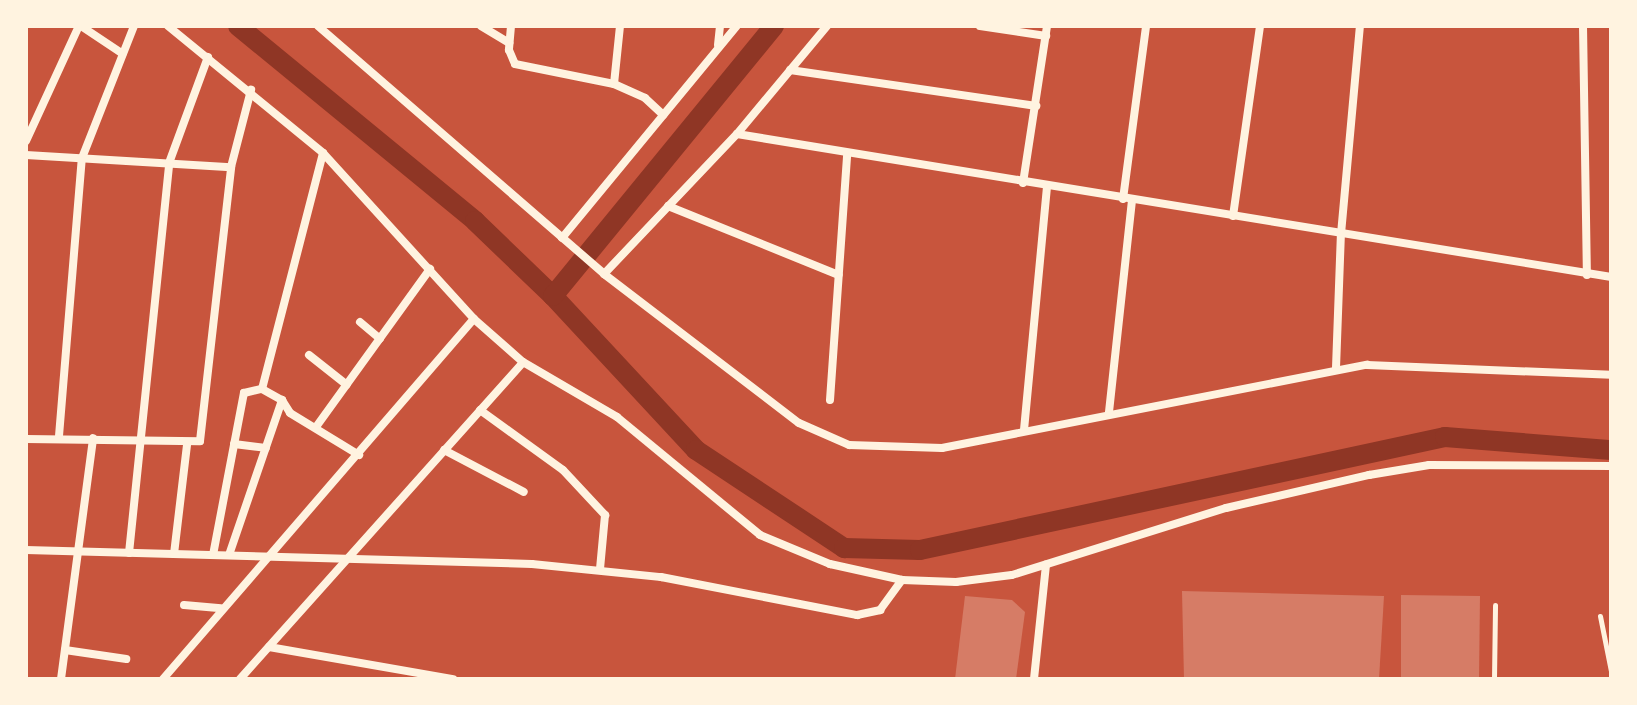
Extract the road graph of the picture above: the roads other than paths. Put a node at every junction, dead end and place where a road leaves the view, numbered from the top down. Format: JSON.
{"nodes":[{"id":1,"x":80,"y":26,"type":"edge"},
{"id":2,"x":134,"y":26,"type":"edge"},
{"id":3,"x":168,"y":26,"type":"edge"},
{"id":4,"x":318,"y":26,"type":"edge"},
{"id":5,"x":481,"y":26,"type":"edge"},
{"id":6,"x":511,"y":26,"type":"edge"},
{"id":7,"x":620,"y":26,"type":"edge"},
{"id":8,"x":720,"y":26,"type":"edge"},
{"id":9,"x":737,"y":26,"type":"edge"},
{"id":10,"x":827,"y":26,"type":"edge"},
{"id":11,"x":980,"y":26,"type":"edge"},
{"id":12,"x":1146,"y":26,"type":"edge"},
{"id":13,"x":1260,"y":26,"type":"edge"},
{"id":14,"x":1360,"y":26,"type":"edge"},
{"id":15,"x":1583,"y":26,"type":"edge"},
{"id":16,"x":1046,"y":31,"type":"edge"},
{"id":17,"x":509,"y":43,"type":"junction"},
{"id":18,"x":718,"y":47,"type":"junction"},
{"id":19,"x":123,"y":54,"type":"junction"},
{"id":20,"x":208,"y":57,"type":"junction"},
{"id":21,"x":790,"y":70,"type":"junction"},
{"id":22,"x":614,"y":84,"type":"junction"},
{"id":23,"x":251,"y":90,"type":"junction"},
{"id":24,"x":1036,"y":106,"type":"junction"},
{"id":25,"x":663,"y":115,"type":"junction"},
{"id":26,"x":737,"y":134,"type":"junction"},
{"id":27,"x":26,"y":141,"type":"edge"},
{"id":28,"x":323,"y":153,"type":"junction"},
{"id":29,"x":847,"y":154,"type":"junction"},
{"id":30,"x":26,"y":155,"type":"edge"},
{"id":31,"x":82,"y":158,"type":"junction"},
{"id":32,"x":169,"y":163,"type":"junction"},
{"id":33,"x":231,"y":167,"type":"junction"},
{"id":34,"x":1023,"y":183,"type":"junction"},
{"id":35,"x":1047,"y":187,"type":"junction"},
{"id":36,"x":1127,"y":200,"type":"junction"},
{"id":37,"x":668,"y":206,"type":"junction"},
{"id":38,"x":1233,"y":216,"type":"junction"},
{"id":39,"x":1341,"y":234,"type":"junction"},
{"id":40,"x":562,"y":238,"type":"junction"},
{"id":41,"x":430,"y":269,"type":"junction"},
{"id":42,"x":604,"y":274,"type":"junction"},
{"id":43,"x":839,"y":275,"type":"junction"},
{"id":44,"x":1587,"y":275,"type":"junction"},
{"id":45,"x":1611,"y":277,"type":"edge"},
{"id":46,"x":474,"y":319,"type":"junction"},
{"id":47,"x":360,"y":322,"type":"dead end"},
{"id":48,"x":380,"y":339,"type":"junction"},
{"id":49,"x":309,"y":355,"type":"dead end"},
{"id":50,"x":523,"y":362,"type":"junction"},
{"id":51,"x":1336,"y":368,"type":"junction"},
{"id":52,"x":1611,"y":375,"type":"edge"},
{"id":53,"x":347,"y":385,"type":"junction"},
{"id":54,"x":262,"y":389,"type":"junction"},
{"id":55,"x":282,"y":400,"type":"junction"},
{"id":56,"x":830,"y":400,"type":"dead end"},
{"id":57,"x":480,"y":410,"type":"junction"},
{"id":58,"x":1109,"y":412,"type":"junction"},
{"id":59,"x":316,"y":427,"type":"junction"},
{"id":60,"x":1024,"y":430,"type":"junction"},
{"id":61,"x":59,"y":436,"type":"junction"},
{"id":62,"x":93,"y":438,"type":"junction"},
{"id":63,"x":26,"y":439,"type":"edge"},
{"id":64,"x":141,"y":441,"type":"junction"},
{"id":65,"x":234,"y":444,"type":"junction"},
{"id":66,"x":187,"y":445,"type":"junction"},
{"id":67,"x":266,"y":448,"type":"junction"},
{"id":68,"x":444,"y":450,"type":"junction"},
{"id":69,"x":359,"y":455,"type":"junction"},
{"id":70,"x":1611,"y":466,"type":"edge"},
{"id":71,"x":524,"y":492,"type":"dead end"},
{"id":72,"x":26,"y":550,"type":"edge"},
{"id":73,"x":79,"y":552,"type":"junction"},
{"id":74,"x":129,"y":553,"type":"junction"},
{"id":75,"x":174,"y":554,"type":"junction"},
{"id":76,"x":213,"y":555,"type":"junction"},
{"id":77,"x":229,"y":555,"type":"junction"},
{"id":78,"x":272,"y":556,"type":"junction"},
{"id":79,"x":349,"y":557,"type":"junction"},
{"id":80,"x":1046,"y":565,"type":"junction"},
{"id":81,"x":600,"y":569,"type":"junction"},
{"id":82,"x":902,"y":580,"type":"junction"},
{"id":83,"x":184,"y":605,"type":"dead end"},
{"id":84,"x":1495,"y":605,"type":"dead end"},
{"id":85,"x":221,"y":608,"type":"junction"},
{"id":86,"x":1600,"y":616,"type":"dead end"},
{"id":87,"x":269,"y":647,"type":"junction"},
{"id":88,"x":65,"y":650,"type":"junction"},
{"id":89,"x":126,"y":659,"type":"dead end"},
{"id":90,"x":1611,"y":671,"type":"edge"},
{"id":91,"x":61,"y":679,"type":"edge"},
{"id":92,"x":163,"y":679,"type":"edge"},
{"id":93,"x":240,"y":679,"type":"edge"},
{"id":94,"x":453,"y":679,"type":"edge"},
{"id":95,"x":1034,"y":679,"type":"edge"},
{"id":96,"x":1494,"y":679,"type":"edge"}],
"edges":[{"from":1,"to":19,"type":"street"},
{"from":1,"to":27,"type":"street"},
{"from":2,"to":19,"type":"street"},
{"from":3,"to":20,"type":"street"},
{"from":4,"to":40,"type":"street"},
{"from":5,"to":17,"type":"street"},
{"from":6,"to":17,"type":"street"},
{"from":7,"to":22,"type":"street"},
{"from":8,"to":18,"type":"street"},
{"from":9,"to":18,"type":"street"},
{"from":10,"to":21,"type":"street"},
{"from":11,"to":16,"type":"street"},
{"from":12,"to":36,"type":"street"},
{"from":13,"to":38,"type":"street"},
{"from":14,"to":39,"type":"street"},
{"from":15,"to":44,"type":"street"},
{"from":16,"to":24,"type":"street"},
{"from":17,"to":22,"type":"street"},
{"from":18,"to":25,"type":"street"},
{"from":19,"to":31,"type":"street"},
{"from":20,"to":23,"type":"street"},
{"from":20,"to":32,"type":"street"},
{"from":21,"to":24,"type":"street"},
{"from":21,"to":26,"type":"street"},
{"from":22,"to":25,"type":"street"},
{"from":23,"to":28,"type":"street"},
{"from":23,"to":33,"type":"street"},
{"from":24,"to":34,"type":"street"},
{"from":25,"to":40,"type":"street"},
{"from":26,"to":29,"type":"street"},
{"from":26,"to":37,"type":"street"},
{"from":28,"to":41,"type":"street"},
{"from":28,"to":54,"type":"street"},
{"from":29,"to":34,"type":"street"},
{"from":29,"to":43,"type":"street"},
{"from":30,"to":31,"type":"street"},
{"from":31,"to":32,"type":"street"},
{"from":31,"to":61,"type":"street"},
{"from":32,"to":33,"type":"street"},
{"from":32,"to":64,"type":"street"},
{"from":33,"to":66,"type":"street"},
{"from":34,"to":35,"type":"street"},
{"from":35,"to":36,"type":"street"},
{"from":35,"to":60,"type":"street"},
{"from":36,"to":38,"type":"street"},
{"from":36,"to":58,"type":"street"},
{"from":37,"to":42,"type":"street"},
{"from":37,"to":43,"type":"street"},
{"from":38,"to":39,"type":"street"},
{"from":39,"to":44,"type":"street"},
{"from":39,"to":51,"type":"street"},
{"from":40,"to":42,"type":"street"},
{"from":41,"to":46,"type":"street"},
{"from":41,"to":48,"type":"street"},
{"from":42,"to":60,"type":"street"},
{"from":43,"to":56,"type":"street"},
{"from":44,"to":45,"type":"street"},
{"from":46,"to":50,"type":"street"},
{"from":46,"to":69,"type":"street"},
{"from":47,"to":48,"type":"street"},
{"from":48,"to":53,"type":"street"},
{"from":49,"to":53,"type":"street"},
{"from":50,"to":57,"type":"street"},
{"from":50,"to":82,"type":"street"},
{"from":51,"to":52,"type":"street"},
{"from":51,"to":58,"type":"street"},
{"from":53,"to":59,"type":"street"},
{"from":54,"to":55,"type":"street"},
{"from":54,"to":65,"type":"street"},
{"from":55,"to":59,"type":"street"},
{"from":55,"to":67,"type":"street"},
{"from":57,"to":68,"type":"street"},
{"from":57,"to":81,"type":"street"},
{"from":58,"to":60,"type":"street"},
{"from":59,"to":69,"type":"street"},
{"from":61,"to":62,"type":"street"},
{"from":61,"to":63,"type":"street"},
{"from":62,"to":64,"type":"street"},
{"from":62,"to":73,"type":"street"},
{"from":64,"to":66,"type":"street"},
{"from":64,"to":74,"type":"street"},
{"from":65,"to":67,"type":"street"},
{"from":65,"to":76,"type":"street"},
{"from":66,"to":75,"type":"street"},
{"from":67,"to":77,"type":"street"},
{"from":68,"to":71,"type":"street"},
{"from":68,"to":79,"type":"street"},
{"from":69,"to":78,"type":"street"},
{"from":70,"to":80,"type":"street"},
{"from":72,"to":73,"type":"street"},
{"from":73,"to":74,"type":"street"},
{"from":73,"to":88,"type":"street"},
{"from":74,"to":75,"type":"street"},
{"from":75,"to":76,"type":"street"},
{"from":76,"to":77,"type":"street"},
{"from":77,"to":78,"type":"street"},
{"from":78,"to":79,"type":"street"},
{"from":78,"to":85,"type":"street"},
{"from":79,"to":81,"type":"street"},
{"from":79,"to":87,"type":"street"},
{"from":80,"to":82,"type":"street"},
{"from":80,"to":95,"type":"street"},
{"from":81,"to":82,"type":"street"},
{"from":83,"to":85,"type":"street"},
{"from":84,"to":96,"type":"lane"},
{"from":85,"to":92,"type":"street"},
{"from":86,"to":90,"type":"lane"},
{"from":87,"to":93,"type":"street"},
{"from":87,"to":94,"type":"street"},
{"from":88,"to":89,"type":"street"},
{"from":88,"to":91,"type":"street"}]}
